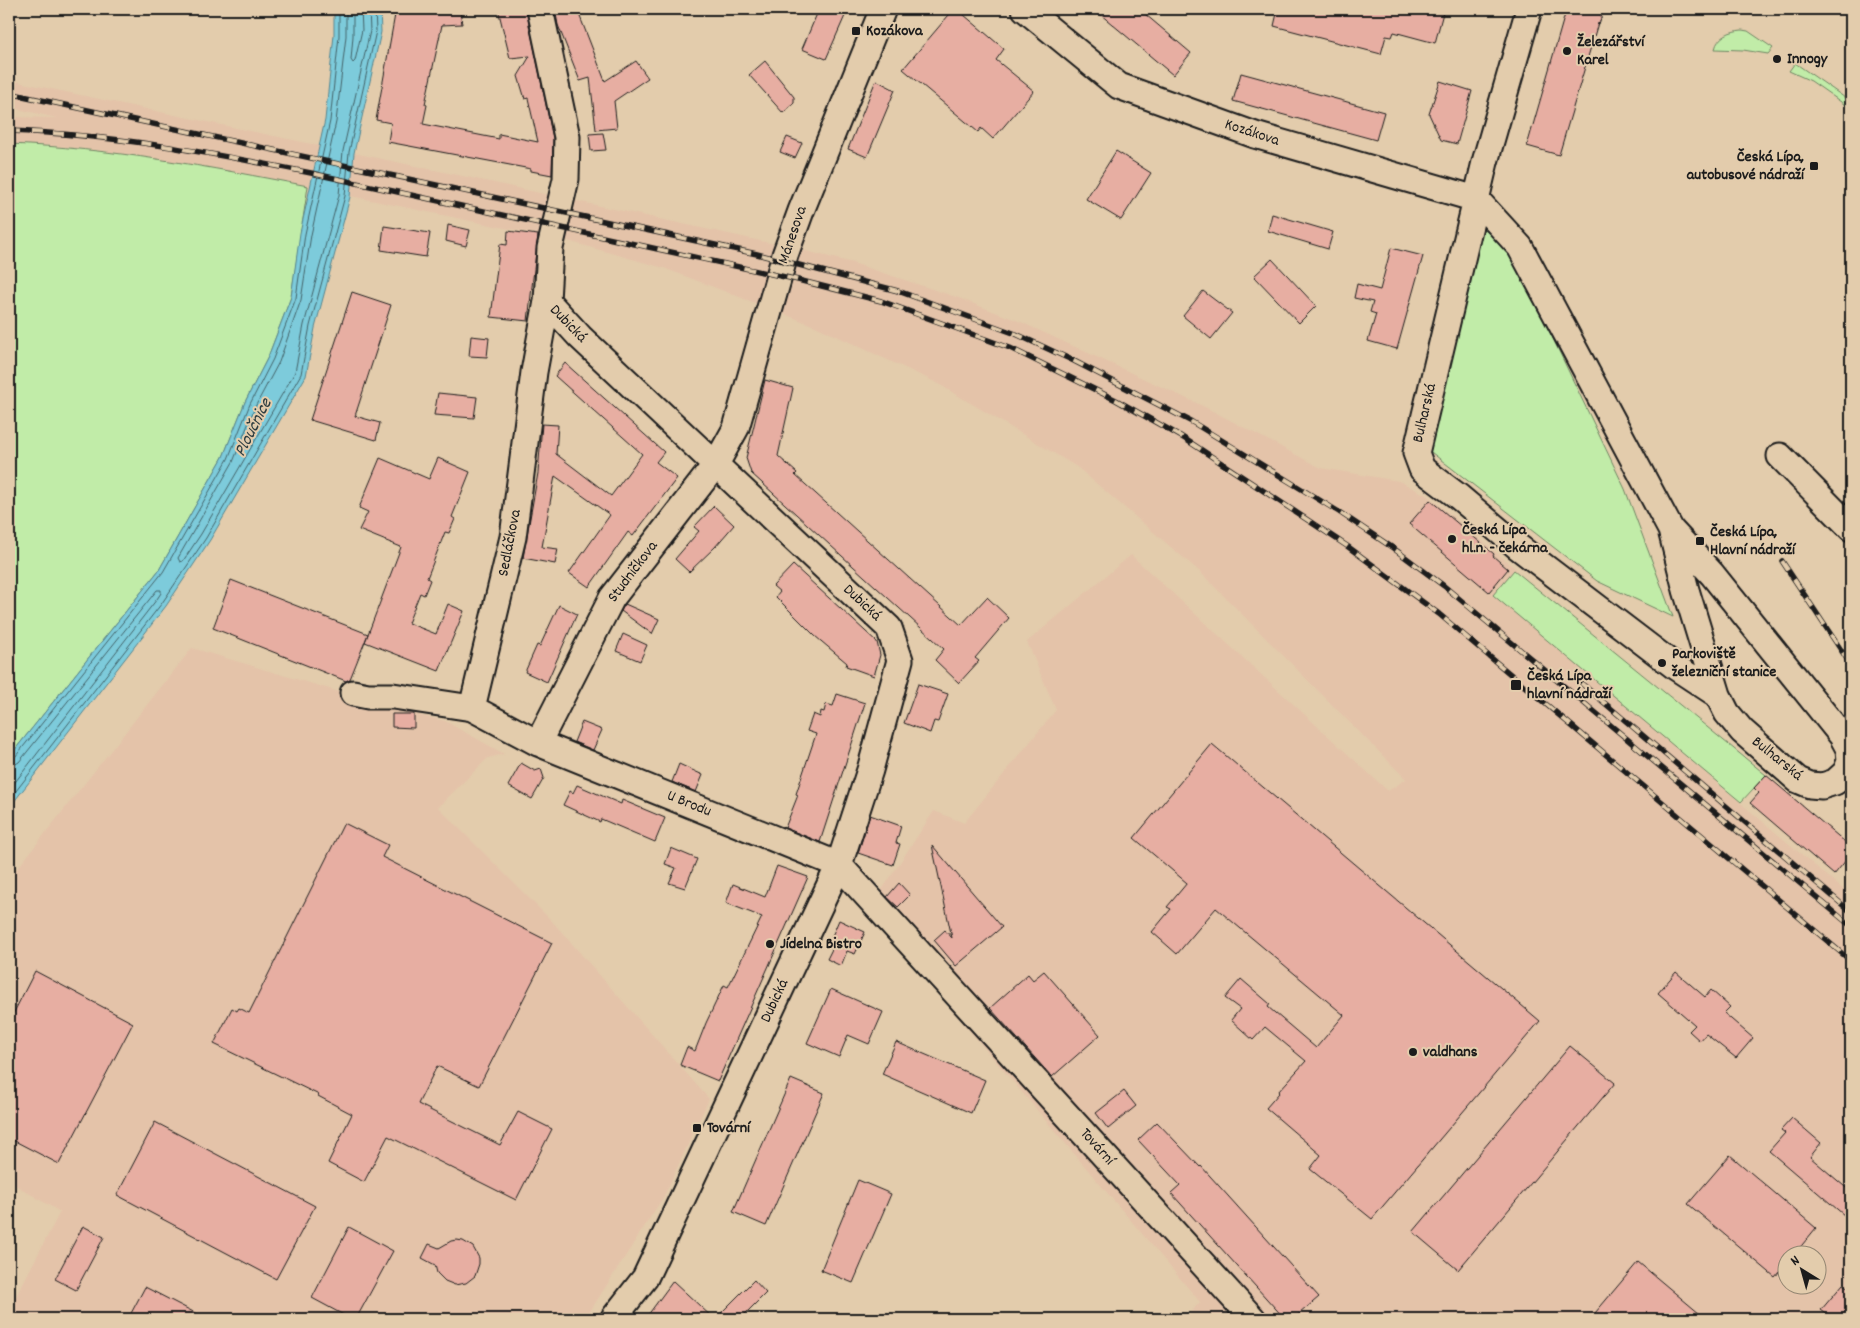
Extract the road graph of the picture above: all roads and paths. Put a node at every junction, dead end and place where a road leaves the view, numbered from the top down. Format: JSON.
{"nodes":[{"id":1,"x":540,"y":9,"type":"edge"},
{"id":2,"x":883,"y":9,"type":"edge"},
{"id":3,"x":1025,"y":9,"type":"edge"},
{"id":4,"x":1528,"y":9,"type":"edge"},
{"id":5,"x":1476,"y":199,"type":"junction"},
{"id":6,"x":547,"y":302,"type":"junction"},
{"id":7,"x":1780,"y":456,"type":"dead end"},
{"id":8,"x":716,"y":464,"type":"junction"},
{"id":9,"x":1851,"y":528,"type":"edge"},
{"id":10,"x":1671,"y":530,"type":"junction"},
{"id":11,"x":353,"y":693,"type":"dead end"},
{"id":12,"x":1718,"y":694,"type":"junction"},
{"id":13,"x":472,"y":708,"type":"junction"},
{"id":14,"x":538,"y":743,"type":"junction"},
{"id":15,"x":840,"y":865,"type":"junction"},
{"id":16,"x":613,"y":1319,"type":"edge"},
{"id":17,"x":1253,"y":1319,"type":"edge"}],
"edges":[{"from":1,"to":6,"type":"street","name":"Dubická"},
{"from":2,"to":8,"type":"street","name":"Mánesova"},
{"from":3,"to":5,"type":"street","name":"Kozákova"},
{"from":4,"to":5,"type":"street","name":"Bulharská"},
{"from":5,"to":10,"type":"street","name":"Bulharská"},
{"from":5,"to":12,"type":"street","name":"Bulharská"},
{"from":6,"to":8,"type":"street","name":"Dubická"},
{"from":6,"to":13,"type":"street","name":"Sedláčkova"},
{"from":7,"to":9,"type":"street"},
{"from":8,"to":14,"type":"street","name":"Studničkova"},
{"from":8,"to":15,"type":"street","name":"Dubická"},
{"from":10,"to":12,"type":"street","name":"Bulharská"},
{"from":10,"to":12,"type":"street","name":"Bulharská"},
{"from":11,"to":13,"type":"street"},
{"from":13,"to":14,"type":"street"},
{"from":14,"to":15,"type":"street","name":"U Brodu"},
{"from":15,"to":16,"type":"street","name":"Dubická"},
{"from":15,"to":17,"type":"street","name":"Tovární"}]}
